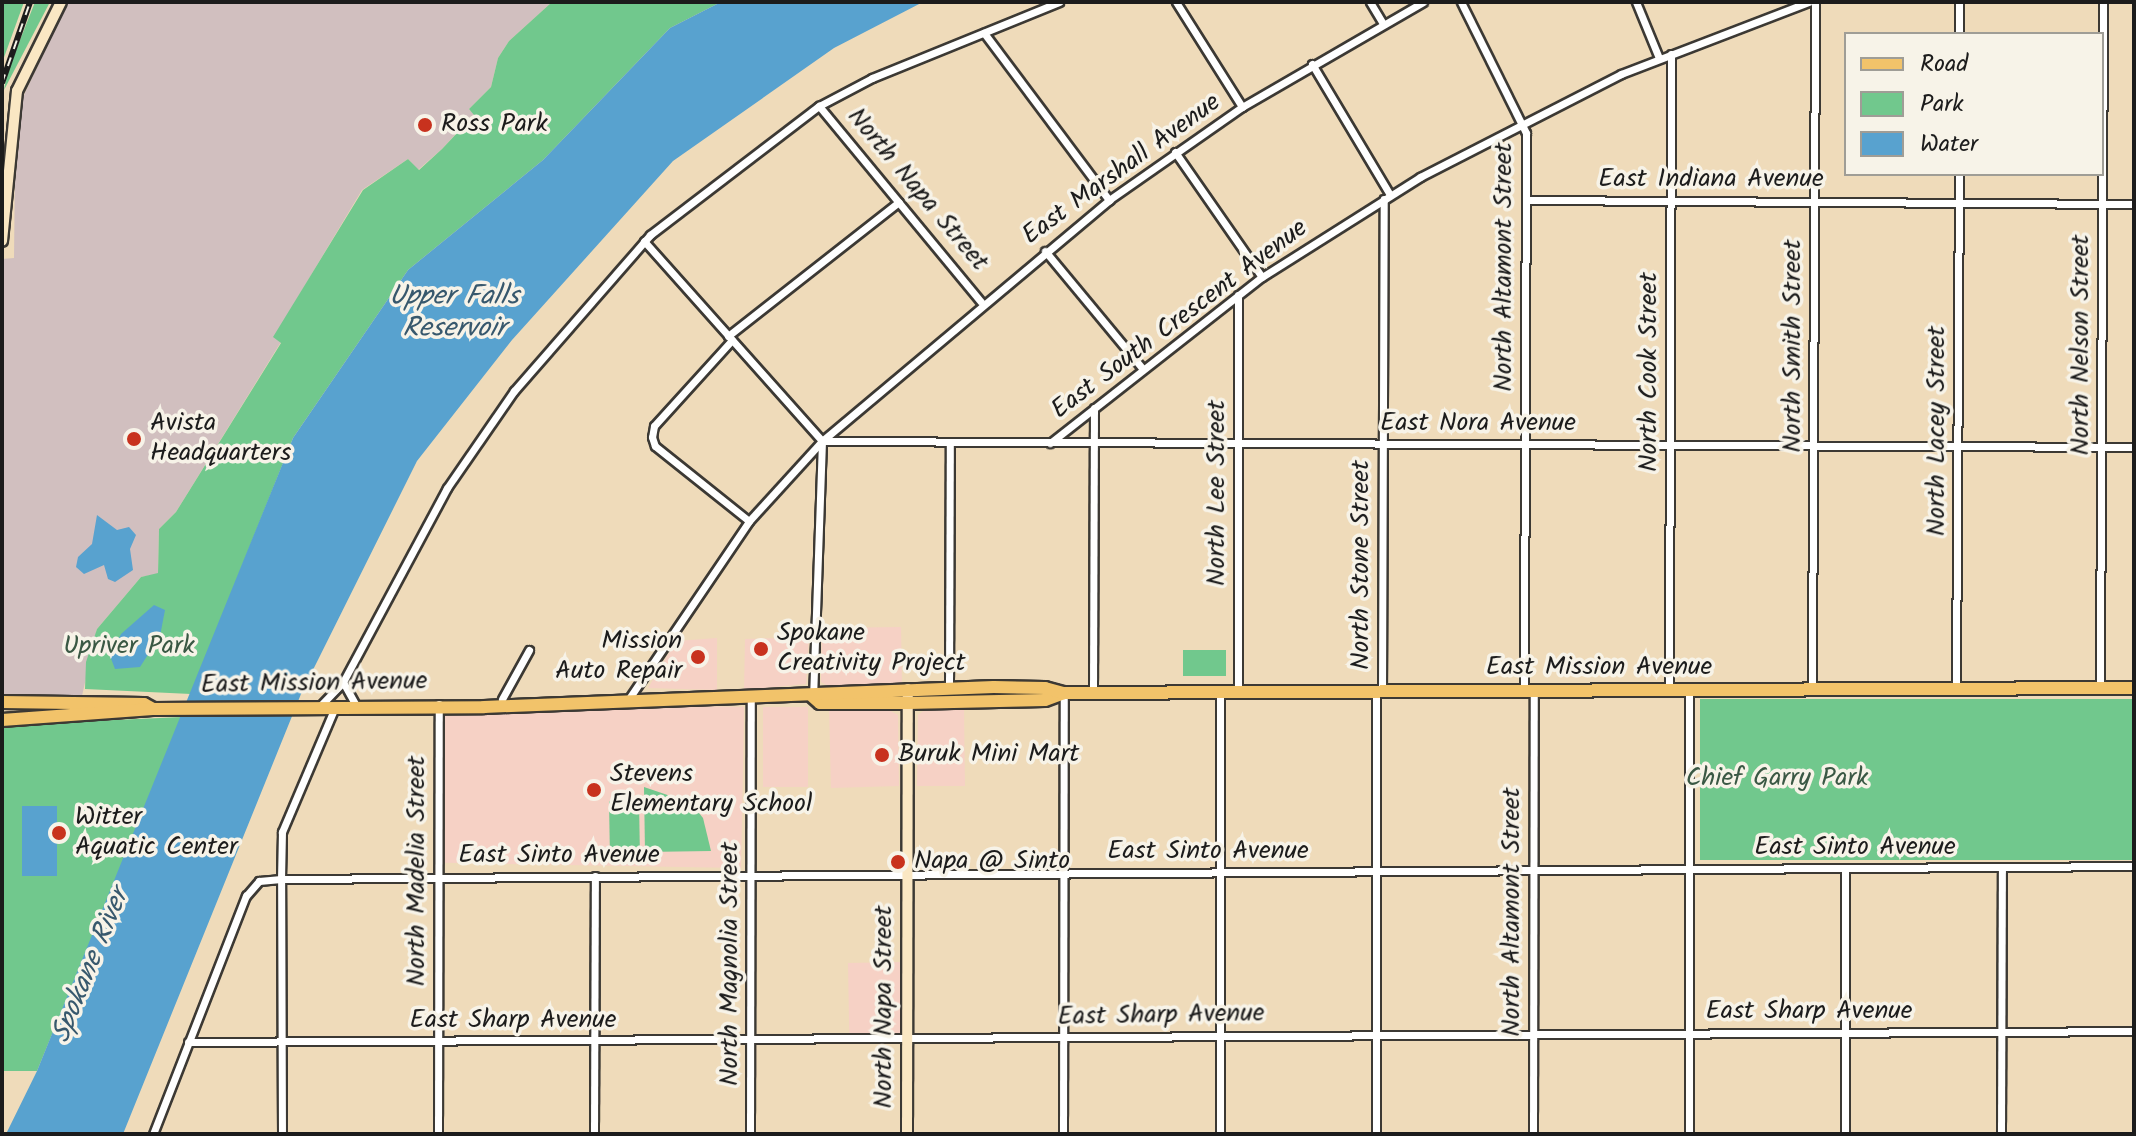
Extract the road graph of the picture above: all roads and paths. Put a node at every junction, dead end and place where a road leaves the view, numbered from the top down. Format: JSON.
{"nodes":[{"id":1,"x":61,"y":2,"type":"edge"},
{"id":2,"x":1059,"y":2,"type":"edge"},
{"id":3,"x":1176,"y":2,"type":"edge"},
{"id":4,"x":1370,"y":2,"type":"edge"},
{"id":5,"x":1423,"y":2,"type":"edge"},
{"id":6,"x":1461,"y":2,"type":"edge"},
{"id":7,"x":1636,"y":2,"type":"edge"},
{"id":8,"x":1812,"y":2,"type":"edge"},
{"id":9,"x":1959,"y":2,"type":"edge"},
{"id":10,"x":2103,"y":2,"type":"edge"},
{"id":11,"x":1800,"y":4,"type":"edge"},
{"id":12,"x":1382,"y":22,"type":"junction"},
{"id":13,"x":1959,"y":32,"type":"edge"},
{"id":14,"x":2103,"y":32,"type":"edge"},
{"id":15,"x":984,"y":33,"type":"junction"},
{"id":16,"x":1671,"y":54,"type":"junction"},
{"id":17,"x":1659,"y":58,"type":"junction"},
{"id":18,"x":1312,"y":64,"type":"junction"},
{"id":19,"x":819,"y":106,"type":"junction"},
{"id":20,"x":1242,"y":107,"type":"junction"},
{"id":21,"x":1522,"y":122,"type":"junction"},
{"id":22,"x":1175,"y":152,"type":"junction"},
{"id":23,"x":1959,"y":176,"type":"edge"},
{"id":24,"x":2103,"y":176,"type":"edge"},
{"id":25,"x":1387,"y":197,"type":"junction"},
{"id":26,"x":1109,"y":200,"type":"junction"},
{"id":27,"x":1528,"y":200,"type":"junction"},
{"id":28,"x":899,"y":202,"type":"junction"},
{"id":29,"x":1671,"y":203,"type":"junction"},
{"id":30,"x":1815,"y":203,"type":"junction"},
{"id":31,"x":2103,"y":203,"type":"junction"},
{"id":32,"x":1958,"y":204,"type":"junction"},
{"id":33,"x":2134,"y":204,"type":"edge"},
{"id":34,"x":2,"y":241,"type":"edge"},
{"id":35,"x":644,"y":241,"type":"junction"},
{"id":36,"x":1045,"y":251,"type":"junction"},
{"id":37,"x":1262,"y":277,"type":"junction"},
{"id":38,"x":1238,"y":295,"type":"junction"},
{"id":39,"x":981,"y":302,"type":"junction"},
{"id":40,"x":730,"y":338,"type":"junction"},
{"id":41,"x":1142,"y":368,"type":"junction"},
{"id":42,"x":1094,"y":408,"type":"junction"},
{"id":43,"x":822,"y":441,"type":"junction"},
{"id":44,"x":950,"y":442,"type":"junction"},
{"id":45,"x":1050,"y":443,"type":"junction"},
{"id":46,"x":1094,"y":443,"type":"junction"},
{"id":47,"x":1237,"y":444,"type":"junction"},
{"id":48,"x":1382,"y":444,"type":"junction"},
{"id":49,"x":1525,"y":445,"type":"junction"},
{"id":50,"x":1670,"y":445,"type":"junction"},
{"id":51,"x":1814,"y":445,"type":"junction"},
{"id":52,"x":1958,"y":447,"type":"junction"},
{"id":53,"x":2101,"y":447,"type":"junction"},
{"id":54,"x":2134,"y":447,"type":"edge"},
{"id":55,"x":749,"y":521,"type":"junction"},
{"id":56,"x":529,"y":650,"type":"dead end"},
{"id":57,"x":343,"y":682,"type":"junction"},
{"id":58,"x":949,"y":688,"type":"junction"},
{"id":59,"x":2100,"y":688,"type":"junction"},
{"id":60,"x":2134,"y":688,"type":"edge"},
{"id":61,"x":908,"y":689,"type":"junction"},
{"id":62,"x":1956,"y":689,"type":"junction"},
{"id":63,"x":1529,"y":690,"type":"junction"},
{"id":64,"x":1669,"y":690,"type":"junction"},
{"id":65,"x":1689,"y":690,"type":"junction"},
{"id":66,"x":1812,"y":690,"type":"junction"},
{"id":67,"x":1220,"y":691,"type":"junction"},
{"id":68,"x":1238,"y":691,"type":"junction"},
{"id":69,"x":1379,"y":691,"type":"junction"},
{"id":70,"x":1064,"y":693,"type":"junction"},
{"id":71,"x":1093,"y":693,"type":"junction"},
{"id":72,"x":813,"y":697,"type":"junction"},
{"id":73,"x":751,"y":698,"type":"junction"},
{"id":74,"x":502,"y":699,"type":"junction"},
{"id":75,"x":628,"y":700,"type":"junction"},
{"id":76,"x":2,"y":702,"type":"edge"},
{"id":77,"x":538,"y":702,"type":"junction"},
{"id":78,"x":476,"y":703,"type":"junction"},
{"id":79,"x":908,"y":703,"type":"junction"},
{"id":80,"x":439,"y":704,"type":"junction"},
{"id":81,"x":356,"y":705,"type":"junction"},
{"id":82,"x":318,"y":706,"type":"junction"},
{"id":83,"x":336,"y":706,"type":"junction"},
{"id":84,"x":154,"y":709,"type":"junction"},
{"id":85,"x":2,"y":720,"type":"edge"},
{"id":86,"x":2134,"y":866,"type":"edge"},
{"id":87,"x":2002,"y":867,"type":"junction"},
{"id":88,"x":1845,"y":868,"type":"junction"},
{"id":89,"x":1534,"y":869,"type":"junction"},
{"id":90,"x":1690,"y":869,"type":"junction"},
{"id":91,"x":1377,"y":871,"type":"junction"},
{"id":92,"x":1064,"y":872,"type":"junction"},
{"id":93,"x":1220,"y":872,"type":"junction"},
{"id":94,"x":908,"y":874,"type":"junction"},
{"id":95,"x":751,"y":875,"type":"junction"},
{"id":96,"x":595,"y":876,"type":"junction"},
{"id":97,"x":438,"y":877,"type":"junction"},
{"id":98,"x":281,"y":879,"type":"junction"},
{"id":99,"x":2001,"y":1031,"type":"junction"},
{"id":100,"x":2134,"y":1031,"type":"edge"},
{"id":101,"x":1689,"y":1032,"type":"junction"},
{"id":102,"x":1845,"y":1032,"type":"junction"},
{"id":103,"x":1532,"y":1033,"type":"junction"},
{"id":104,"x":1377,"y":1035,"type":"junction"},
{"id":105,"x":1220,"y":1036,"type":"junction"},
{"id":106,"x":1063,"y":1037,"type":"junction"},
{"id":107,"x":751,"y":1039,"type":"junction"},
{"id":108,"x":907,"y":1039,"type":"junction"},
{"id":109,"x":438,"y":1041,"type":"junction"},
{"id":110,"x":594,"y":1041,"type":"junction"},
{"id":111,"x":188,"y":1042,"type":"junction"},
{"id":112,"x":282,"y":1042,"type":"junction"},
{"id":113,"x":153,"y":1134,"type":"edge"},
{"id":114,"x":282,"y":1134,"type":"edge"},
{"id":115,"x":438,"y":1134,"type":"edge"},
{"id":116,"x":594,"y":1134,"type":"edge"},
{"id":117,"x":750,"y":1134,"type":"edge"},
{"id":118,"x":907,"y":1134,"type":"edge"},
{"id":119,"x":1063,"y":1134,"type":"edge"},
{"id":120,"x":1220,"y":1134,"type":"edge"},
{"id":121,"x":1376,"y":1134,"type":"edge"},
{"id":122,"x":1533,"y":1134,"type":"edge"},
{"id":123,"x":1689,"y":1134,"type":"edge"},
{"id":124,"x":1845,"y":1134,"type":"edge"},
{"id":125,"x":2001,"y":1134,"type":"edge"}],
"edges":[{"from":1,"to":34,"type":"main road"},
{"from":2,"to":15,"type":"street"},
{"from":3,"to":20,"type":"street"},
{"from":4,"to":12,"type":"street"},
{"from":5,"to":12,"type":"street","name":"East Marshall Avenue"},
{"from":6,"to":21,"type":"street","name":"North Altamont Street"},
{"from":7,"to":17,"type":"street"},
{"from":8,"to":11,"type":"street","name":"East South Crescent Avenue"},
{"from":8,"to":30,"type":"street","name":"North Smith Street"},
{"from":9,"to":13,"type":"street"},
{"from":10,"to":14,"type":"street","name":"North Nelson Street"},
{"from":11,"to":16,"type":"street","name":"East South Crescent Avenue"},
{"from":12,"to":18,"type":"street","name":"East Marshall Avenue"},
{"from":15,"to":19,"type":"street"},
{"from":15,"to":26,"type":"street"},
{"from":16,"to":17,"type":"street","name":"East South Crescent Avenue"},
{"from":16,"to":29,"type":"street","name":"North Cook Street"},
{"from":17,"to":21,"type":"street","name":"East South Crescent Avenue"},
{"from":18,"to":20,"type":"street","name":"East Marshall Avenue"},
{"from":18,"to":25,"type":"street"},
{"from":19,"to":28,"type":"street","name":"North Napa Street"},
{"from":19,"to":35,"type":"street"},
{"from":20,"to":22,"type":"street","name":"East Marshall Avenue"},
{"from":21,"to":25,"type":"street","name":"East South Crescent Avenue"},
{"from":21,"to":27,"type":"street","name":"North Altamont Street"},
{"from":22,"to":26,"type":"street","name":"East Marshall Avenue"},
{"from":22,"to":37,"type":"street"},
{"from":23,"to":32,"type":"street","name":"North Lacey Street"},
{"from":24,"to":31,"type":"street","name":"North Nelson Street"},
{"from":25,"to":37,"type":"street","name":"East South Crescent Avenue"},
{"from":25,"to":48,"type":"street","name":"North Stone Street"},
{"from":26,"to":36,"type":"street","name":"East Marshall Avenue"},
{"from":27,"to":29,"type":"street","name":"East Indiana Avenue"},
{"from":27,"to":49,"type":"street","name":"North Altamont Street"},
{"from":28,"to":39,"type":"street","name":"North Napa Street"},
{"from":28,"to":40,"type":"street"},
{"from":29,"to":30,"type":"street","name":"East Indiana Avenue"},
{"from":29,"to":50,"type":"street","name":"North Cook Street"},
{"from":30,"to":32,"type":"street","name":"East Indiana Avenue"},
{"from":30,"to":51,"type":"street","name":"North Smith Street"},
{"from":31,"to":32,"type":"street","name":"East Indiana Avenue"},
{"from":31,"to":33,"type":"street","name":"East Indiana Avenue"},
{"from":31,"to":53,"type":"street","name":"North Nelson Street"},
{"from":32,"to":52,"type":"street","name":"North Lacey Street"},
{"from":35,"to":40,"type":"street"},
{"from":35,"to":57,"type":"street"},
{"from":36,"to":39,"type":"street","name":"East Marshall Avenue"},
{"from":36,"to":41,"type":"street"},
{"from":37,"to":38,"type":"street","name":"East South Crescent Avenue"},
{"from":38,"to":41,"type":"street","name":"East South Crescent Avenue"},
{"from":38,"to":47,"type":"street","name":"North Lee Street"},
{"from":39,"to":43,"type":"street","name":"East Marshall Avenue"},
{"from":40,"to":43,"type":"street"},
{"from":40,"to":55,"type":"street"},
{"from":41,"to":42,"type":"street","name":"East South Crescent Avenue"},
{"from":42,"to":45,"type":"street","name":"East South Crescent Avenue"},
{"from":42,"to":46,"type":"street"},
{"from":43,"to":44,"type":"street","name":"East Nora Avenue"},
{"from":43,"to":55,"type":"street","name":"East Marshall Avenue"},
{"from":43,"to":72,"type":"street"},
{"from":44,"to":45,"type":"street","name":"East Nora Avenue"},
{"from":44,"to":58,"type":"street"},
{"from":45,"to":46,"type":"street","name":"East Nora Avenue"},
{"from":46,"to":47,"type":"street","name":"East Nora Avenue"},
{"from":46,"to":71,"type":"street"},
{"from":47,"to":48,"type":"street","name":"East Nora Avenue"},
{"from":47,"to":68,"type":"street","name":"North Lee Street"},
{"from":48,"to":49,"type":"street","name":"East Nora Avenue"},
{"from":48,"to":69,"type":"street","name":"North Stone Street"},
{"from":49,"to":50,"type":"street","name":"East Nora Avenue"},
{"from":49,"to":63,"type":"street","name":"North Altamont Street"},
{"from":50,"to":51,"type":"street","name":"East Nora Avenue"},
{"from":50,"to":64,"type":"street","name":"North Cook Street"},
{"from":51,"to":52,"type":"street","name":"East Nora Avenue"},
{"from":51,"to":66,"type":"street","name":"North Smith Street"},
{"from":52,"to":53,"type":"street","name":"East Nora Avenue"},
{"from":52,"to":62,"type":"street","name":"North Lacey Street"},
{"from":53,"to":54,"type":"street","name":"East Nora Avenue"},
{"from":53,"to":59,"type":"street","name":"North Nelson Street"},
{"from":55,"to":75,"type":"street","name":"East Marshall Avenue"},
{"from":56,"to":74,"type":"street"},
{"from":57,"to":81,"type":"street"},
{"from":57,"to":82,"type":"street"},
{"from":58,"to":61,"type":"main road","name":"East Mission Avenue"},
{"from":58,"to":70,"type":"main road","name":"East Mission Avenue"},
{"from":59,"to":60,"type":"main road","name":"East Mission Avenue"},
{"from":59,"to":62,"type":"main road","name":"East Mission Avenue"},
{"from":61,"to":72,"type":"main road","name":"East Mission Avenue"},
{"from":61,"to":79,"type":"main road","name":"North Napa Street"},
{"from":62,"to":66,"type":"main road","name":"East Mission Avenue"},
{"from":63,"to":64,"type":"main road","name":"East Mission Avenue"},
{"from":63,"to":69,"type":"main road","name":"East Mission Avenue"},
{"from":63,"to":89,"type":"street","name":"North Altamont Street"},
{"from":64,"to":65,"type":"main road","name":"East Mission Avenue"},
{"from":65,"to":66,"type":"main road","name":"East Mission Avenue"},
{"from":65,"to":90,"type":"street"},
{"from":67,"to":68,"type":"main road","name":"East Mission Avenue"},
{"from":67,"to":71,"type":"main road","name":"East Mission Avenue"},
{"from":67,"to":93,"type":"street"},
{"from":68,"to":69,"type":"main road","name":"East Mission Avenue"},
{"from":69,"to":91,"type":"street","name":"North Stone Street"},
{"from":70,"to":71,"type":"main road","name":"East Mission Avenue"},
{"from":70,"to":79,"type":"main road","name":"East Mission Avenue"},
{"from":70,"to":92,"type":"street"},
{"from":72,"to":73,"type":"main road","name":"East Mission Avenue"},
{"from":72,"to":79,"type":"main road","name":"East Mission Avenue"},
{"from":73,"to":75,"type":"main road","name":"East Mission Avenue"},
{"from":73,"to":95,"type":"street","name":"North Magnolia Street"},
{"from":74,"to":77,"type":"main road","name":"East Mission Avenue"},
{"from":74,"to":78,"type":"main road","name":"East Mission Avenue"},
{"from":75,"to":77,"type":"main road","name":"East Mission Avenue"},
{"from":76,"to":84,"type":"main road","name":"East Mission Avenue"},
{"from":77,"to":78,"type":"main road","name":"East Mission Avenue"},
{"from":78,"to":80,"type":"main road","name":"East Mission Avenue"},
{"from":79,"to":94,"type":"main road","name":"North Napa Street"},
{"from":80,"to":81,"type":"main road","name":"East Mission Avenue"},
{"from":80,"to":97,"type":"street","name":"North Madelia Street"},
{"from":81,"to":83,"type":"main road","name":"East Mission Avenue"},
{"from":82,"to":83,"type":"main road","name":"East Mission Avenue"},
{"from":82,"to":84,"type":"main road","name":"East Mission Avenue"},
{"from":83,"to":98,"type":"street"},
{"from":84,"to":85,"type":"main road","name":"East Mission Avenue"},
{"from":86,"to":87,"type":"street","name":"East Sinto Avenue"},
{"from":87,"to":88,"type":"street","name":"East Sinto Avenue"},
{"from":87,"to":99,"type":"street"},
{"from":88,"to":90,"type":"street","name":"East Sinto Avenue"},
{"from":88,"to":102,"type":"street"},
{"from":89,"to":90,"type":"street","name":"East Sinto Avenue"},
{"from":89,"to":91,"type":"street","name":"East Sinto Avenue"},
{"from":89,"to":103,"type":"street","name":"North Altamont Street"},
{"from":90,"to":101,"type":"street"},
{"from":91,"to":93,"type":"street","name":"East Sinto Avenue"},
{"from":91,"to":104,"type":"street","name":"North Stone Street"},
{"from":92,"to":93,"type":"street","name":"East Sinto Avenue"},
{"from":92,"to":94,"type":"street","name":"East Sinto Avenue"},
{"from":92,"to":106,"type":"street"},
{"from":93,"to":105,"type":"street"},
{"from":94,"to":95,"type":"street","name":"East Sinto Avenue"},
{"from":94,"to":108,"type":"main road","name":"North Napa Street"},
{"from":95,"to":96,"type":"street","name":"East Sinto Avenue"},
{"from":95,"to":107,"type":"street","name":"North Magnolia Street"},
{"from":96,"to":97,"type":"street","name":"East Sinto Avenue"},
{"from":96,"to":110,"type":"street"},
{"from":97,"to":98,"type":"street","name":"East Sinto Avenue"},
{"from":97,"to":109,"type":"street","name":"North Madelia Street"},
{"from":98,"to":111,"type":"street"},
{"from":98,"to":112,"type":"street"},
{"from":99,"to":100,"type":"street","name":"East Sharp Avenue"},
{"from":99,"to":102,"type":"street","name":"East Sharp Avenue"},
{"from":99,"to":125,"type":"street"},
{"from":101,"to":102,"type":"street","name":"East Sharp Avenue"},
{"from":101,"to":103,"type":"street","name":"East Sharp Avenue"},
{"from":101,"to":123,"type":"street"},
{"from":102,"to":124,"type":"street"},
{"from":103,"to":104,"type":"street","name":"East Sharp Avenue"},
{"from":103,"to":122,"type":"street","name":"North Altamont Street"},
{"from":104,"to":105,"type":"street","name":"East Sharp Avenue"},
{"from":104,"to":121,"type":"street","name":"North Stone Street"},
{"from":105,"to":106,"type":"street","name":"East Sharp Avenue"},
{"from":105,"to":120,"type":"street"},
{"from":106,"to":108,"type":"street","name":"East Sharp Avenue"},
{"from":106,"to":119,"type":"street"},
{"from":107,"to":108,"type":"street","name":"East Sharp Avenue"},
{"from":107,"to":110,"type":"street","name":"East Sharp Avenue"},
{"from":107,"to":117,"type":"street","name":"North Magnolia Street"},
{"from":108,"to":118,"type":"main road","name":"North Napa Street"},
{"from":109,"to":110,"type":"street","name":"East Sharp Avenue"},
{"from":109,"to":112,"type":"street","name":"East Sharp Avenue"},
{"from":109,"to":115,"type":"street","name":"North Madelia Street"},
{"from":110,"to":116,"type":"street"},
{"from":111,"to":112,"type":"street","name":"East Sharp Avenue"},
{"from":111,"to":113,"type":"street"},
{"from":112,"to":114,"type":"street"}]}
